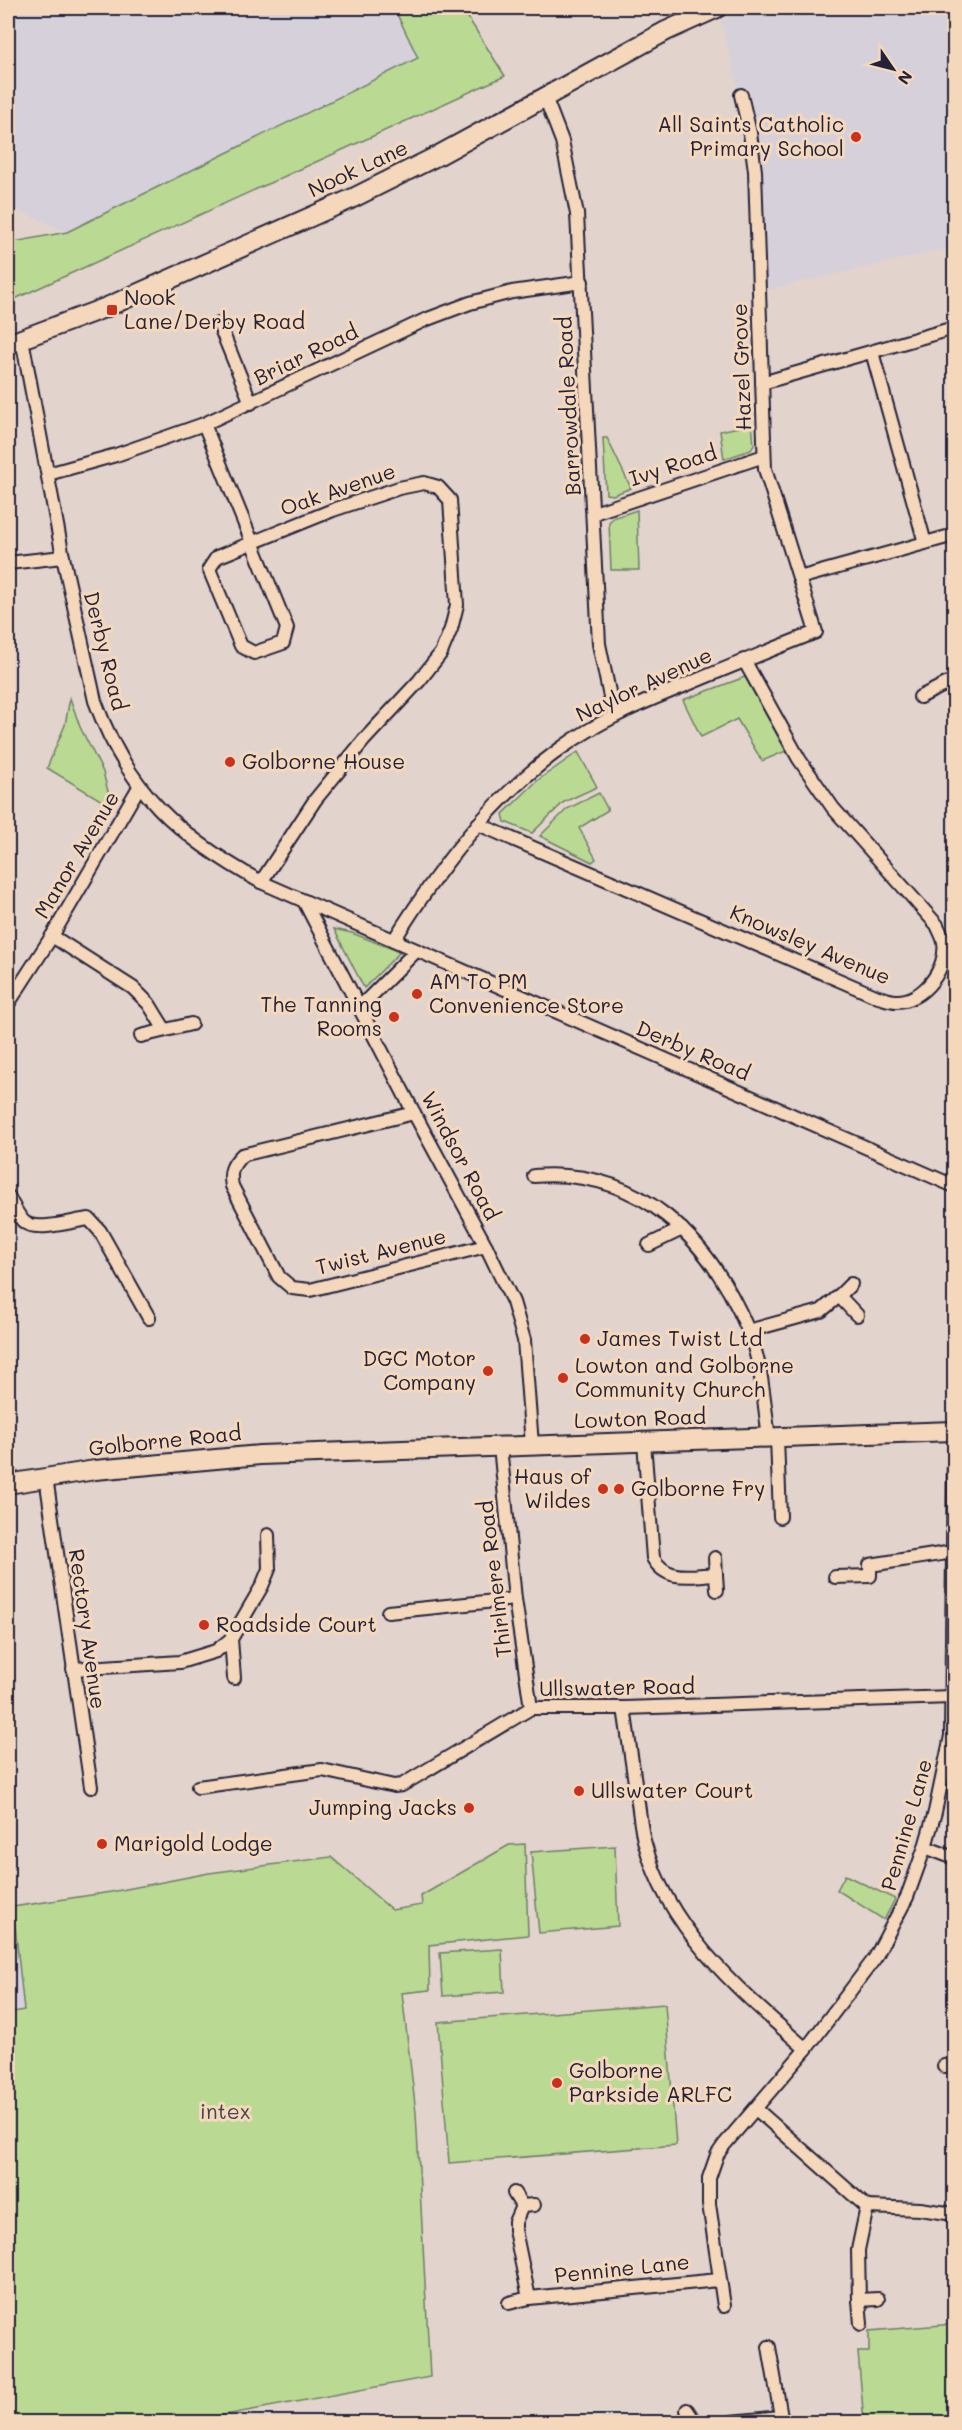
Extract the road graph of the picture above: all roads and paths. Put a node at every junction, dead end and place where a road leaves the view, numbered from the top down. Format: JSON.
{"nodes":[{"id":1,"x":710,"y":9,"type":"edge"},
{"id":2,"x":741,"y":94,"type":"dead end"},
{"id":3,"x":545,"y":97,"type":"junction"},
{"id":4,"x":582,"y":282,"type":"junction"},
{"id":5,"x":219,"y":324,"type":"dead end"},
{"id":6,"x":954,"y":328,"type":"edge"},
{"id":7,"x":15,"y":341,"type":"edge"},
{"id":8,"x":872,"y":352,"type":"junction"},
{"id":9,"x":762,"y":384,"type":"junction"},
{"id":10,"x":251,"y":403,"type":"junction"},
{"id":11,"x":204,"y":424,"type":"junction"},
{"id":12,"x":764,"y":456,"type":"junction"},
{"id":13,"x":48,"y":474,"type":"junction"},
{"id":14,"x":594,"y":513,"type":"junction"},
{"id":15,"x":954,"y":535,"type":"edge"},
{"id":16,"x":253,"y":542,"type":"junction"},
{"id":17,"x":925,"y":543,"type":"junction"},
{"id":18,"x":63,"y":557,"type":"junction"},
{"id":19,"x":8,"y":563,"type":"edge"},
{"id":20,"x":799,"y":578,"type":"junction"},
{"id":21,"x":816,"y":632,"type":"joint"},
{"id":22,"x":744,"y":660,"type":"junction"},
{"id":23,"x":954,"y":680,"type":"edge"},
{"id":24,"x":920,"y":697,"type":"dead end"},
{"id":25,"x":614,"y":716,"type":"junction"},
{"id":26,"x":139,"y":787,"type":"junction"},
{"id":27,"x":478,"y":824,"type":"junction"},
{"id":28,"x":261,"y":882,"type":"junction"},
{"id":29,"x":304,"y":901,"type":"junction"},
{"id":30,"x":51,"y":936,"type":"junction"},
{"id":31,"x":394,"y":940,"type":"junction"},
{"id":32,"x":416,"y":951,"type":"junction"},
{"id":33,"x":9,"y":997,"type":"edge"},
{"id":34,"x":359,"y":1008,"type":"junction"},
{"id":35,"x":191,"y":1024,"type":"dead end"},
{"id":36,"x":165,"y":1030,"type":"junction"},
{"id":37,"x":141,"y":1036,"type":"dead end"},
{"id":38,"x":414,"y":1113,"type":"junction"},
{"id":39,"x":534,"y":1176,"type":"dead end"},
{"id":40,"x":954,"y":1184,"type":"edge"},
{"id":41,"x":8,"y":1196,"type":"edge"},
{"id":42,"x":682,"y":1229,"type":"junction"},
{"id":43,"x":649,"y":1245,"type":"dead end"},
{"id":44,"x":486,"y":1246,"type":"junction"},
{"id":45,"x":851,"y":1284,"type":"dead end"},
{"id":46,"x":839,"y":1296,"type":"junction"},
{"id":47,"x":857,"y":1315,"type":"dead end"},
{"id":48,"x":149,"y":1318,"type":"dead end"},
{"id":49,"x":748,"y":1331,"type":"junction"},
{"id":50,"x":954,"y":1431,"type":"edge"},
{"id":51,"x":773,"y":1438,"type":"junction"},
{"id":52,"x":644,"y":1442,"type":"junction"},
{"id":53,"x":532,"y":1445,"type":"junction"},
{"id":54,"x":500,"y":1446,"type":"junction"},
{"id":55,"x":327,"y":1451,"type":"joint"},
{"id":56,"x":954,"y":1460,"type":"edge"},
{"id":57,"x":46,"y":1477,"type":"junction"},
{"id":58,"x":8,"y":1484,"type":"edge"},
{"id":59,"x":780,"y":1517,"type":"dead end"},
{"id":60,"x":268,"y":1534,"type":"dead end"},
{"id":61,"x":953,"y":1552,"type":"junction"},
{"id":62,"x":715,"y":1558,"type":"dead end"},
{"id":63,"x":716,"y":1574,"type":"junction"},
{"id":64,"x":836,"y":1577,"type":"dead end"},
{"id":65,"x":954,"y":1584,"type":"edge"},
{"id":66,"x":717,"y":1590,"type":"dead end"},
{"id":67,"x":515,"y":1599,"type":"junction"},
{"id":68,"x":388,"y":1612,"type":"dead end"},
{"id":69,"x":231,"y":1638,"type":"junction"},
{"id":70,"x":73,"y":1669,"type":"junction"},
{"id":71,"x":234,"y":1678,"type":"dead end"},
{"id":72,"x":952,"y":1697,"type":"junction"},
{"id":73,"x":531,"y":1708,"type":"junction"},
{"id":74,"x":624,"y":1708,"type":"junction"},
{"id":75,"x":91,"y":1787,"type":"dead end"},
{"id":76,"x":198,"y":1787,"type":"dead end"},
{"id":77,"x":925,"y":1847,"type":"junction"},
{"id":78,"x":954,"y":1858,"type":"edge"},
{"id":79,"x":807,"y":2049,"type":"junction"},
{"id":80,"x":756,"y":2109,"type":"junction"},
{"id":81,"x":514,"y":2193,"type":"dead end"},
{"id":82,"x":867,"y":2207,"type":"junction"},
{"id":83,"x":954,"y":2214,"type":"edge"},
{"id":84,"x":719,"y":2280,"type":"junction"},
{"id":85,"x":529,"y":2298,"type":"junction"},
{"id":86,"x":878,"y":2299,"type":"dead end"},
{"id":87,"x":859,"y":2300,"type":"junction"},
{"id":88,"x":509,"y":2303,"type":"dead end"},
{"id":89,"x":724,"y":2306,"type":"dead end"},
{"id":90,"x":861,"y":2324,"type":"dead end"},
{"id":91,"x":769,"y":2346,"type":"dead end"},
{"id":92,"x":687,"y":2410,"type":"dead end"},
{"id":93,"x":781,"y":2420,"type":"edge"},
{"id":94,"x":695,"y":2422,"type":"edge"},
{"id":95,"x":731,"y":2422,"type":"edge"}],
"edges":[{"from":1,"to":3,"type":"main road","name":"Nook Lane"},
{"from":2,"to":9,"type":"street","name":"Hazel Grove"},
{"from":3,"to":4,"type":"street","name":"Barrowdale Road"},
{"from":3,"to":7,"type":"main road","name":"Nook Lane"},
{"from":4,"to":10,"type":"street","name":"Briar Road"},
{"from":4,"to":14,"type":"street","name":"Barrowdale Road"},
{"from":5,"to":10,"type":"street"},
{"from":6,"to":8,"type":"street"},
{"from":7,"to":13,"type":"street","name":"Derby Road"},
{"from":8,"to":9,"type":"street"},
{"from":8,"to":17,"type":"street"},
{"from":9,"to":12,"type":"street","name":"Hazel Grove"},
{"from":10,"to":11,"type":"street","name":"Briar Road"},
{"from":11,"to":13,"type":"street","name":"Briar Road"},
{"from":11,"to":16,"type":"street"},
{"from":12,"to":14,"type":"street","name":"Ivy Road"},
{"from":12,"to":20,"type":"street","name":"Hazel Grove"},
{"from":13,"to":18,"type":"street","name":"Derby Road"},
{"from":14,"to":25,"type":"street","name":"Barrowdale Road"},
{"from":15,"to":17,"type":"street"},
{"from":16,"to":16,"type":"street","name":"Oak Avenue"},
{"from":16,"to":28,"type":"street","name":"Oak Avenue"},
{"from":17,"to":20,"type":"street"},
{"from":18,"to":19,"type":"street"},
{"from":18,"to":26,"type":"street","name":"Derby Road"},
{"from":20,"to":21,"type":"street","name":"Hazel Grove"},
{"from":21,"to":22,"type":"street","name":"Naylor Avenue"},
{"from":22,"to":25,"type":"street","name":"Naylor Avenue"},
{"from":22,"to":27,"type":"street","name":"Knowsley Avenue"},
{"from":23,"to":24,"type":"street"},
{"from":25,"to":27,"type":"street","name":"Naylor Avenue"},
{"from":26,"to":28,"type":"street","name":"Derby Road"},
{"from":26,"to":30,"type":"street","name":"Manor Avenue"},
{"from":27,"to":31,"type":"street","name":"Naylor Avenue"},
{"from":28,"to":29,"type":"street","name":"Derby Road"},
{"from":29,"to":31,"type":"street","name":"Derby Road"},
{"from":29,"to":34,"type":"street","name":"Windsor Road"},
{"from":30,"to":33,"type":"street","name":"Manor Avenue"},
{"from":30,"to":36,"type":"street"},
{"from":31,"to":32,"type":"street","name":"Derby Road"},
{"from":32,"to":34,"type":"street"},
{"from":32,"to":40,"type":"street","name":"Derby Road"},
{"from":34,"to":38,"type":"street","name":"Windsor Road"},
{"from":35,"to":36,"type":"street"},
{"from":36,"to":37,"type":"street"},
{"from":38,"to":44,"type":"street","name":"Windsor Road"},
{"from":38,"to":44,"type":"street","name":"Twist Avenue"},
{"from":39,"to":42,"type":"street"},
{"from":41,"to":48,"type":"street"},
{"from":42,"to":43,"type":"street"},
{"from":42,"to":49,"type":"street"},
{"from":44,"to":53,"type":"street","name":"Windsor Road"},
{"from":45,"to":46,"type":"street"},
{"from":46,"to":47,"type":"street"},
{"from":46,"to":49,"type":"street"},
{"from":49,"to":51,"type":"street"},
{"from":50,"to":51,"type":"main road","name":"Lowton Road"},
{"from":51,"to":52,"type":"main road","name":"Lowton Road"},
{"from":51,"to":59,"type":"street"},
{"from":52,"to":53,"type":"main road","name":"Lowton Road"},
{"from":52,"to":63,"type":"street"},
{"from":53,"to":54,"type":"main road","name":"Lowton Road"},
{"from":54,"to":55,"type":"main road","name":"Lowton Road"},
{"from":54,"to":67,"type":"street","name":"Thirlmere Road"},
{"from":55,"to":57,"type":"main road","name":"Golborne Road"},
{"from":56,"to":61,"type":"street","name":"Pennine Lane"},
{"from":57,"to":58,"type":"main road","name":"Golborne Road"},
{"from":57,"to":70,"type":"street","name":"Rectory Avenue"},
{"from":60,"to":69,"type":"street"},
{"from":61,"to":64,"type":"street"},
{"from":61,"to":65,"type":"street","name":"Pennine Lane"},
{"from":62,"to":63,"type":"street"},
{"from":63,"to":66,"type":"street"},
{"from":65,"to":72,"type":"street","name":"Pennine Lane"},
{"from":67,"to":68,"type":"street"},
{"from":67,"to":73,"type":"street","name":"Thirlmere Road"},
{"from":69,"to":70,"type":"street"},
{"from":69,"to":71,"type":"street"},
{"from":70,"to":75,"type":"street","name":"Rectory Avenue"},
{"from":72,"to":74,"type":"street","name":"Ullswater Road"},
{"from":72,"to":77,"type":"street","name":"Pennine Lane"},
{"from":73,"to":74,"type":"street","name":"Ullswater Road"},
{"from":73,"to":76,"type":"street","name":"Ullswater Road"},
{"from":74,"to":79,"type":"street"},
{"from":77,"to":78,"type":"street"},
{"from":77,"to":79,"type":"street","name":"Pennine Lane"},
{"from":79,"to":80,"type":"street","name":"Pennine Lane"},
{"from":80,"to":82,"type":"street"},
{"from":80,"to":84,"type":"street","name":"Pennine Lane"},
{"from":81,"to":85,"type":"street","name":"Pennine Lane"},
{"from":82,"to":83,"type":"street"},
{"from":82,"to":87,"type":"street"},
{"from":84,"to":85,"type":"street","name":"Pennine Lane"},
{"from":84,"to":89,"type":"street","name":"Pennine Lane"},
{"from":85,"to":88,"type":"street","name":"Pennine Lane"},
{"from":86,"to":87,"type":"street"},
{"from":87,"to":90,"type":"street"},
{"from":91,"to":93,"type":"street"},
{"from":92,"to":94,"type":"street"},
{"from":93,"to":95,"type":"street"}]}
